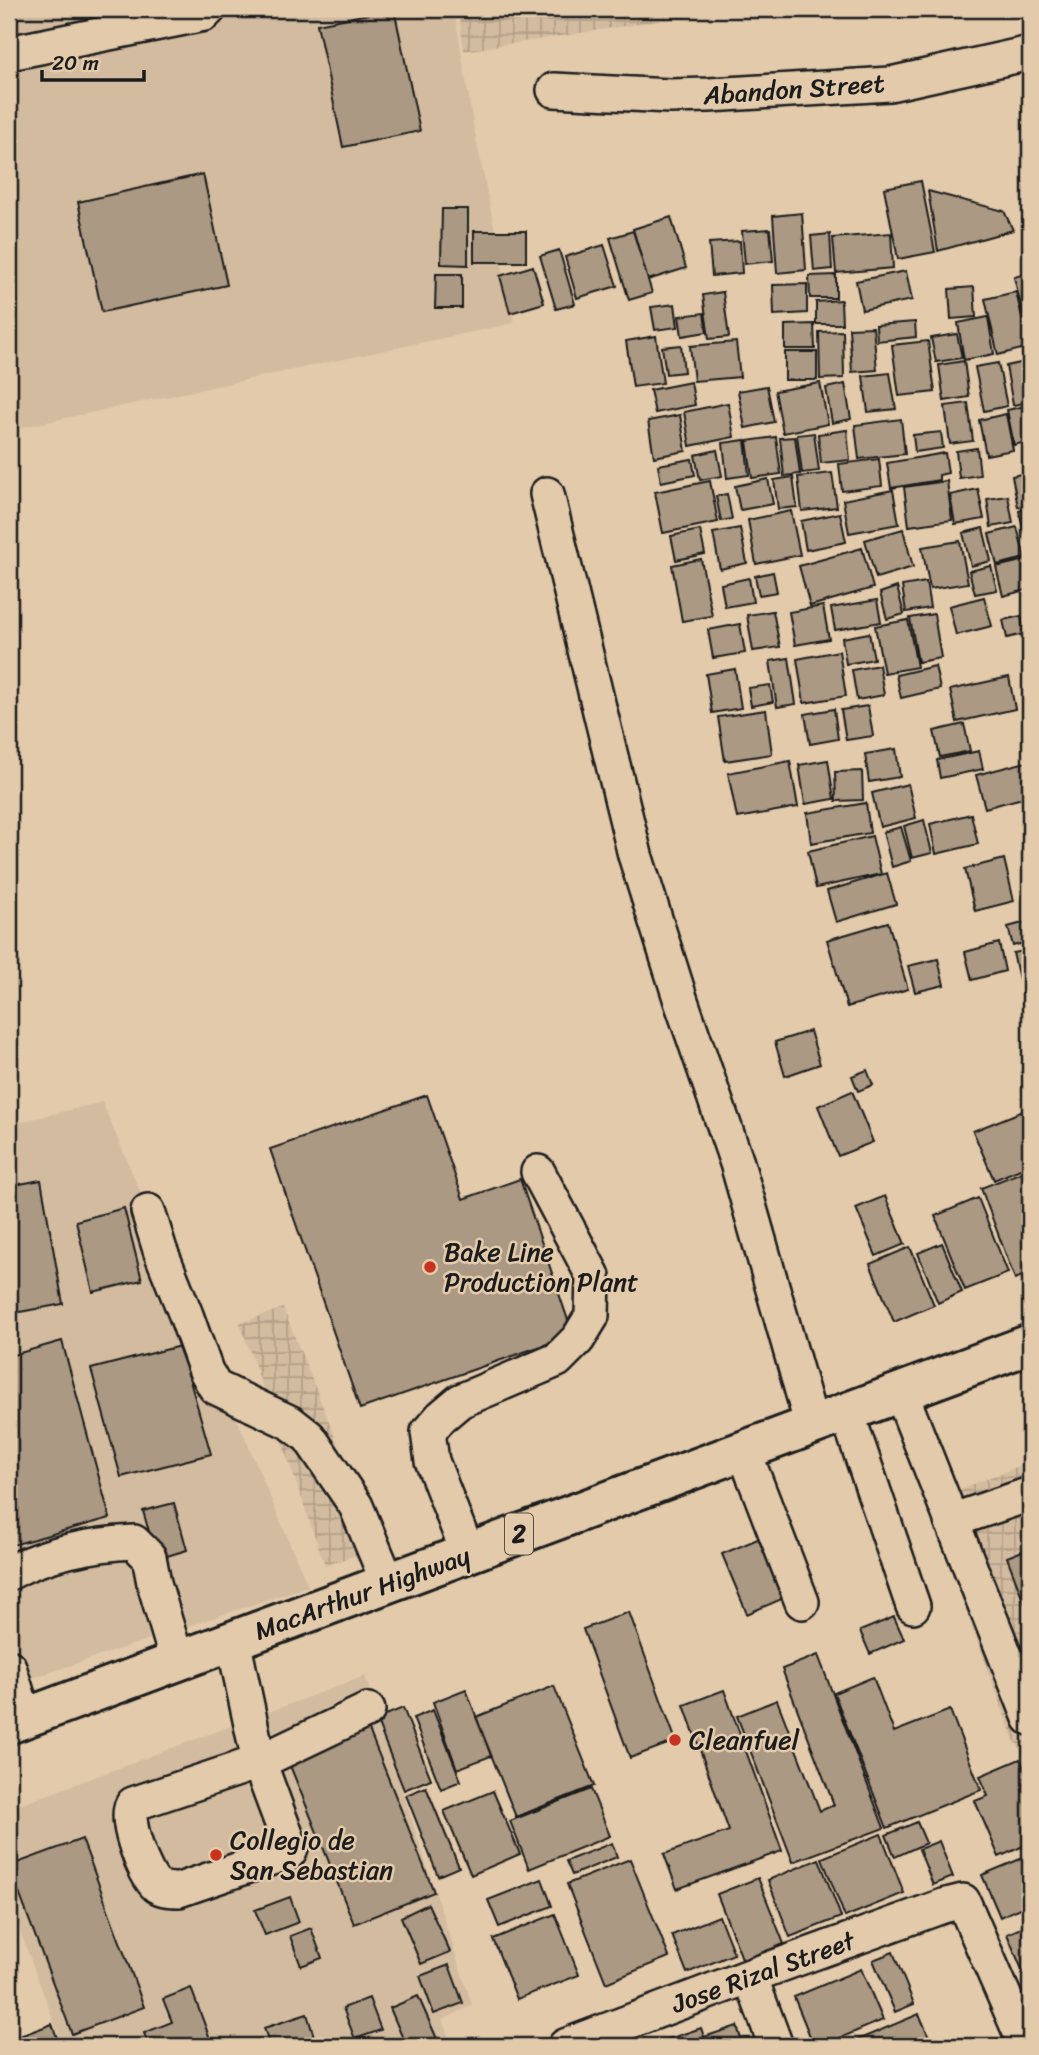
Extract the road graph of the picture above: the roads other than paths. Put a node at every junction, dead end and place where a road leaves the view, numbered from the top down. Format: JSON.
{"nodes":[{"id":1,"x":209,"y":9,"type":"edge"},
{"id":2,"x":9,"y":53,"type":"edge"},
{"id":3,"x":1030,"y":53,"type":"edge"},
{"id":4,"x":554,"y":90,"type":"dead end"},
{"id":5,"x":547,"y":494,"type":"dead end"},
{"id":6,"x":538,"y":1172,"type":"dead end"},
{"id":7,"x":148,"y":1211,"type":"dead end"},
{"id":8,"x":1030,"y":1344,"type":"edge"},
{"id":9,"x":901,"y":1393,"type":"junction"},
{"id":10,"x":847,"y":1413,"type":"junction"},
{"id":11,"x":812,"y":1426,"type":"junction"},
{"id":12,"x":744,"y":1451,"type":"junction"},
{"id":13,"x":1030,"y":1494,"type":"edge"},
{"id":14,"x":951,"y":1521,"type":"junction"},
{"id":15,"x":468,"y":1554,"type":"junction"},
{"id":16,"x":9,"y":1573,"type":"edge"},
{"id":17,"x":388,"y":1583,"type":"junction"},
{"id":18,"x":803,"y":1602,"type":"dead end"},
{"id":19,"x":914,"y":1606,"type":"dead end"},
{"id":20,"x":233,"y":1640,"type":"junction"},
{"id":21,"x":177,"y":1661,"type":"junction"},
{"id":22,"x":9,"y":1667,"type":"edge"},
{"id":23,"x":368,"y":1710,"type":"dead end"},
{"id":24,"x":1030,"y":1718,"type":"edge"},
{"id":25,"x":17,"y":1721,"type":"edge"},
{"id":26,"x":259,"y":1762,"type":"junction"},
{"id":27,"x":750,"y":1976,"type":"junction"},
{"id":28,"x":577,"y":2044,"type":"edge"},
{"id":29,"x":776,"y":2046,"type":"edge"},
{"id":30,"x":1026,"y":2046,"type":"edge"}],
"edges":[{"from":1,"to":2,"type":"street"},
{"from":3,"to":4,"type":"street","name":"Abandon Street"},
{"from":5,"to":11,"type":"street"},
{"from":6,"to":15,"type":"street"},
{"from":7,"to":17,"type":"street"},
{"from":8,"to":9,"type":"highway","name":"MacArthur Highway","number":"2"},
{"from":9,"to":10,"type":"highway","name":"MacArthur Highway","number":"2"},
{"from":9,"to":14,"type":"street"},
{"from":10,"to":11,"type":"highway","name":"MacArthur Highway","number":"2"},
{"from":10,"to":19,"type":"street"},
{"from":11,"to":12,"type":"highway","name":"MacArthur Highway","number":"2"},
{"from":12,"to":15,"type":"highway","name":"MacArthur Highway","number":"2"},
{"from":12,"to":18,"type":"street"},
{"from":13,"to":14,"type":"street"},
{"from":14,"to":24,"type":"street"},
{"from":15,"to":17,"type":"highway","name":"MacArthur Highway","number":"2"},
{"from":16,"to":21,"type":"street"},
{"from":17,"to":20,"type":"highway","name":"MacArthur Highway","number":"2"},
{"from":20,"to":21,"type":"highway","name":"MacArthur Highway","number":"2"},
{"from":20,"to":26,"type":"street"},
{"from":21,"to":25,"type":"highway","name":"MacArthur Highway","number":"2"},
{"from":22,"to":25,"type":"street"},
{"from":23,"to":26,"type":"street"},
{"from":26,"to":26,"type":"street"},
{"from":27,"to":28,"type":"street","name":"Jose Rizal Street"},
{"from":27,"to":29,"type":"street"},
{"from":27,"to":30,"type":"street","name":"Jose Rizal Street"}]}
